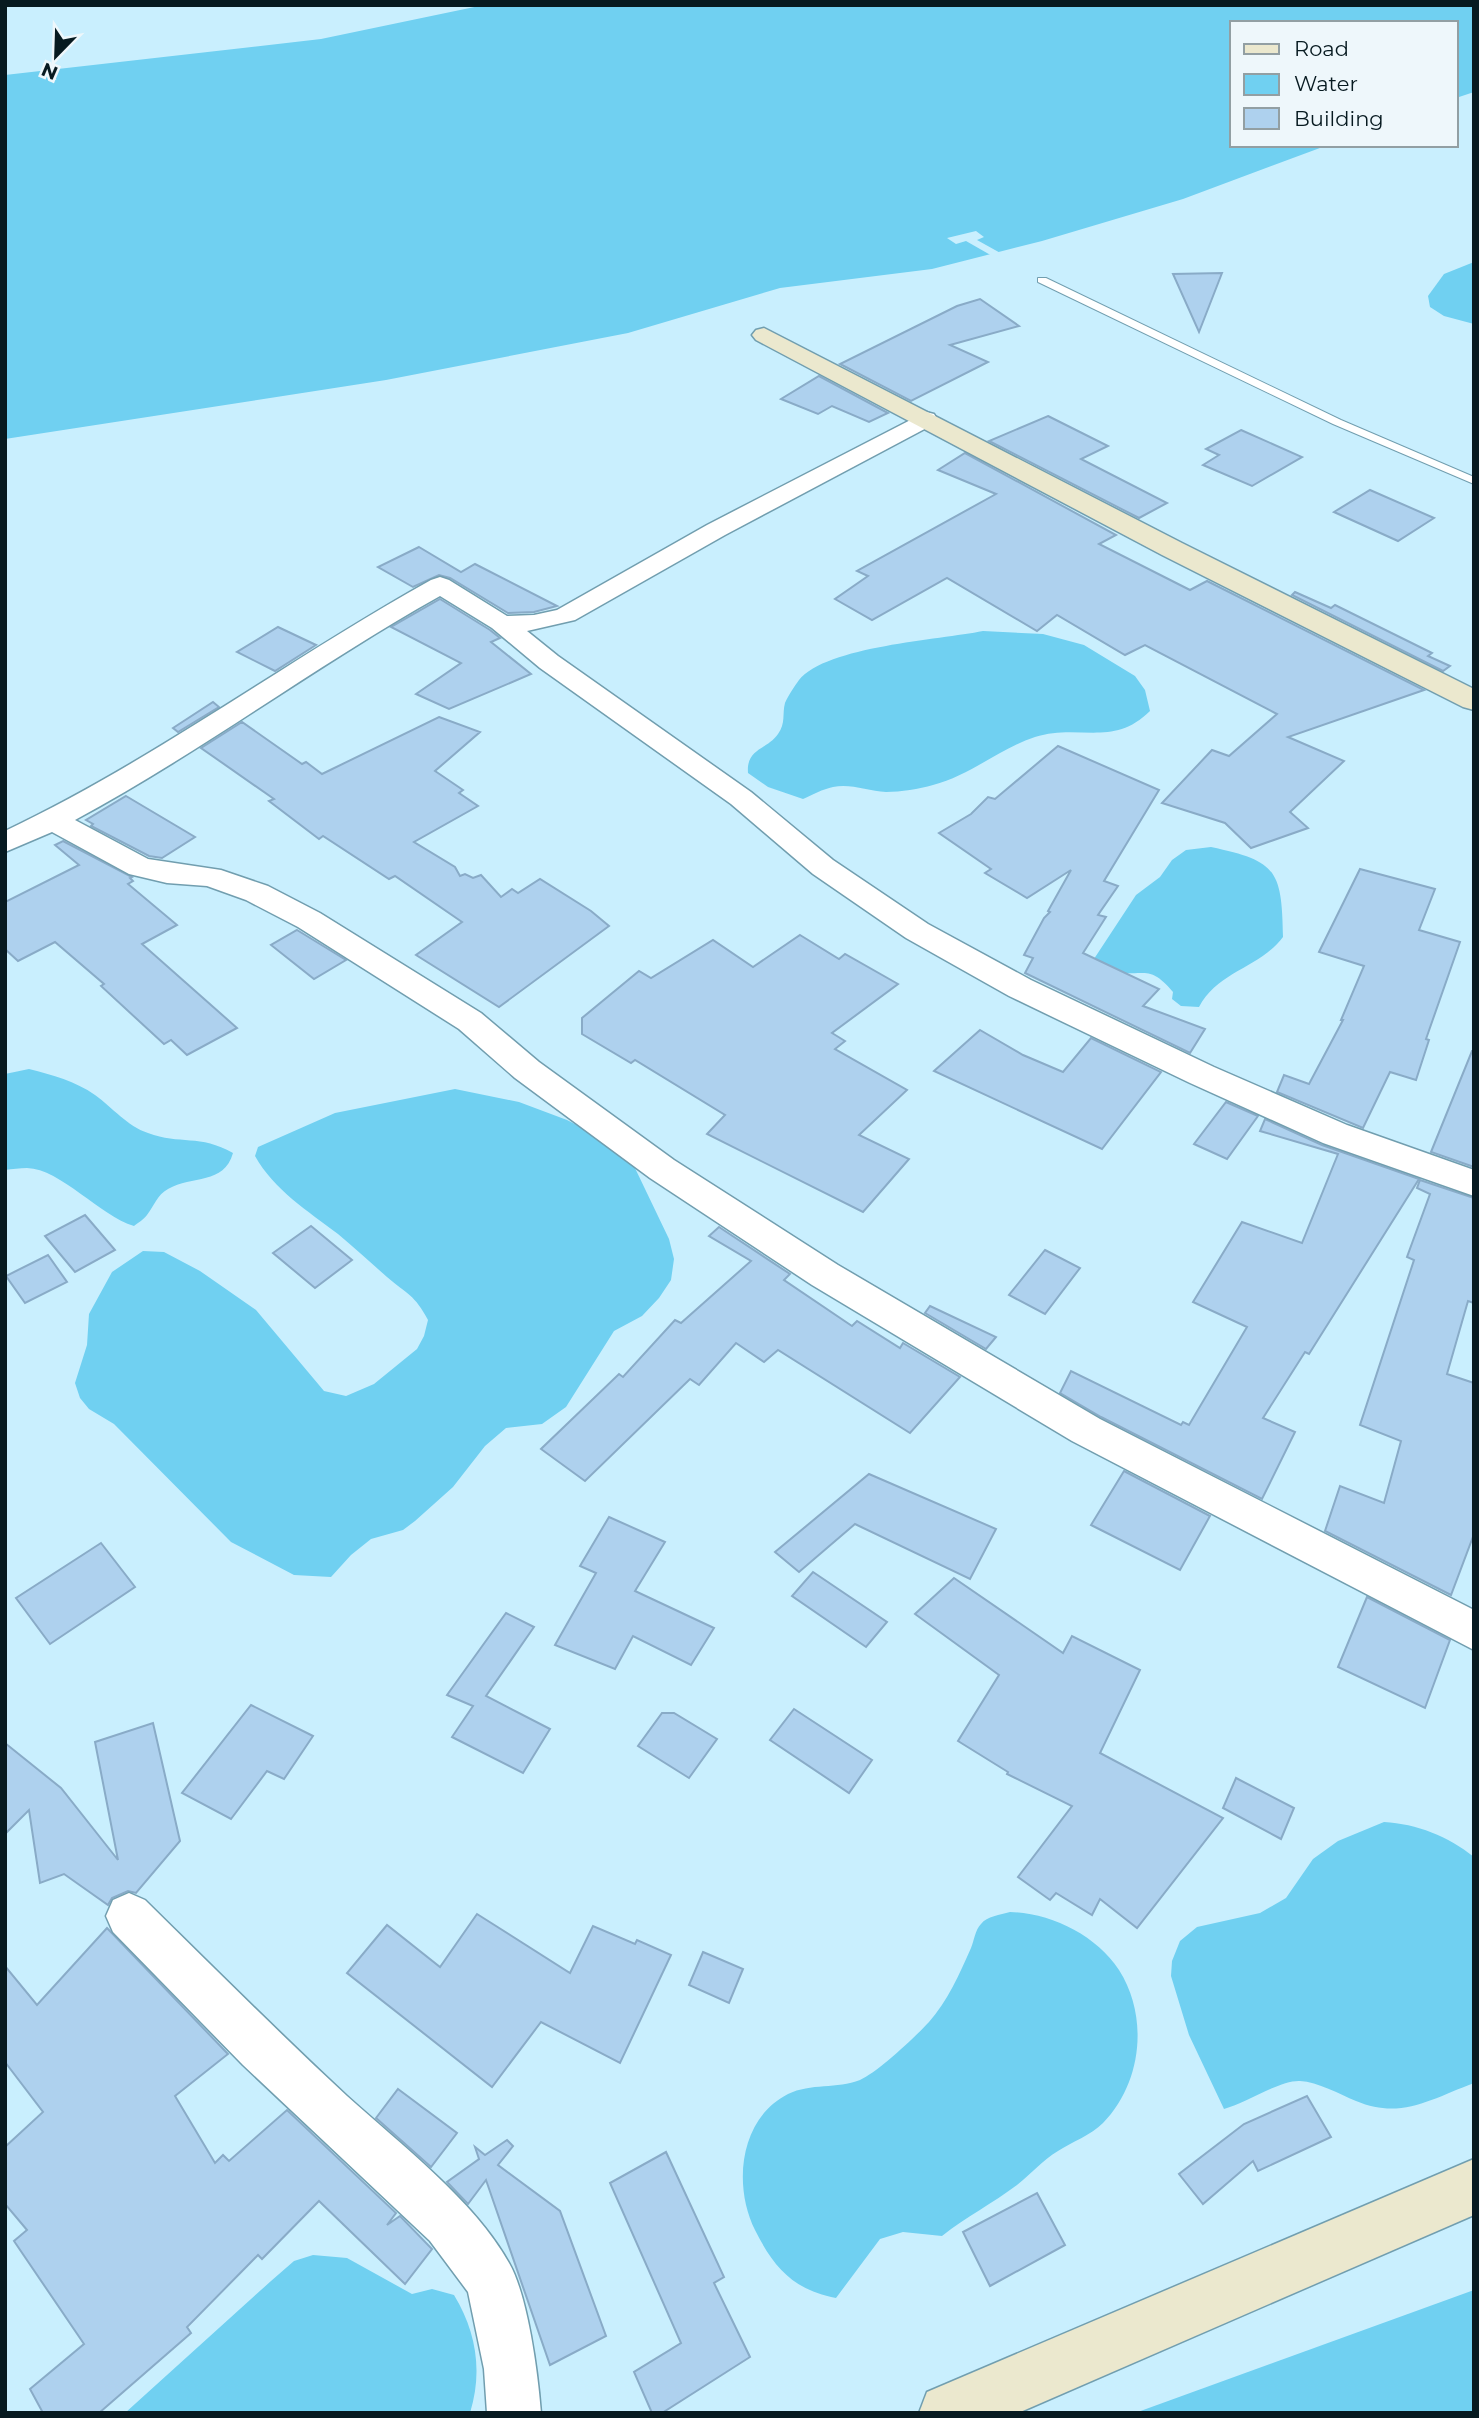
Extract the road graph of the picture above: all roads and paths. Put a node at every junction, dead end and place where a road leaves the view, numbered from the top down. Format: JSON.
{"nodes":[{"id":1,"x":1042,"y":280,"type":"dead end"},
{"id":2,"x":764,"y":335,"type":"dead end"},
{"id":3,"x":926,"y":419,"type":"junction"},
{"id":4,"x":1474,"y":481,"type":"edge"},
{"id":5,"x":501,"y":623,"type":"junction"},
{"id":6,"x":1474,"y":701,"type":"edge"},
{"id":7,"x":54,"y":821,"type":"junction"},
{"id":8,"x":5,"y":843,"type":"edge"},
{"id":9,"x":1474,"y":1183,"type":"edge"},
{"id":10,"x":1474,"y":1631,"type":"edge"},
{"id":11,"x":129,"y":1916,"type":"dead end"},
{"id":12,"x":1474,"y":2187,"type":"edge"},
{"id":13,"x":514,"y":2413,"type":"edge"},
{"id":14,"x":948,"y":2413,"type":"edge"}],
"edges":[{"from":1,"to":4,"type":"lane"},
{"from":2,"to":3,"type":"street"},
{"from":3,"to":5,"type":"street"},
{"from":3,"to":6,"type":"street"},
{"from":5,"to":7,"type":"street"},
{"from":5,"to":9,"type":"street"},
{"from":7,"to":8,"type":"street"},
{"from":7,"to":10,"type":"street"},
{"from":11,"to":13,"type":"street"},
{"from":12,"to":14,"type":"street"}]}
